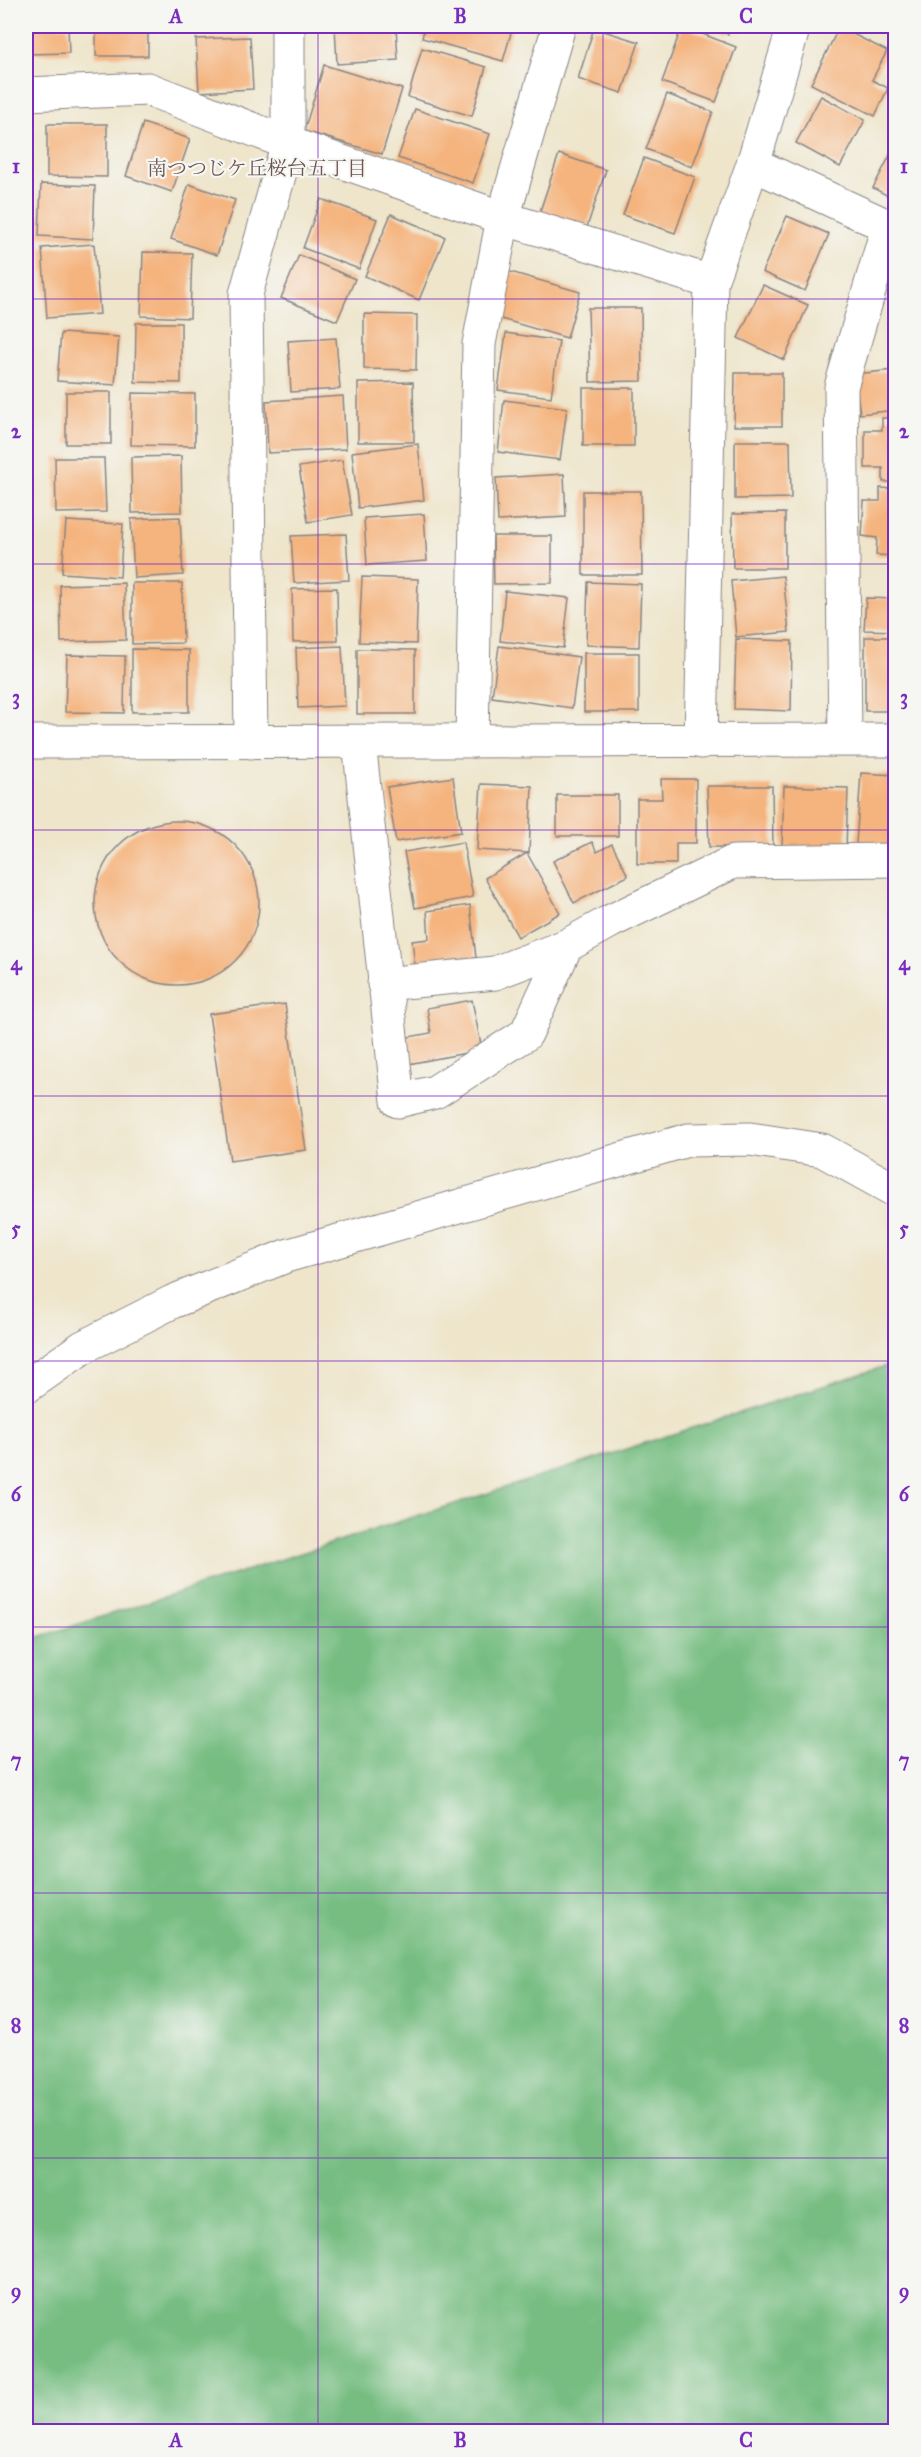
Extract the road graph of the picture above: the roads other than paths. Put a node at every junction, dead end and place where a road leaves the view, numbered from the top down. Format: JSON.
{"nodes":[{"id":1,"x":288,"y":26,"type":"edge"},
{"id":2,"x":559,"y":26,"type":"edge"},
{"id":3,"x":794,"y":26,"type":"edge"},
{"id":4,"x":26,"y":94,"type":"edge"},
{"id":5,"x":288,"y":143,"type":"junction"},
{"id":6,"x":753,"y":164,"type":"junction"},
{"id":7,"x":503,"y":218,"type":"junction"},
{"id":8,"x":892,"y":228,"type":"edge"},
{"id":9,"x":711,"y":282,"type":"junction"},
{"id":10,"x":845,"y":739,"type":"junction"},
{"id":11,"x":896,"y":740,"type":"edge"},
{"id":12,"x":472,"y":741,"type":"junction"},
{"id":13,"x":26,"y":742,"type":"edge"},
{"id":14,"x":251,"y":742,"type":"junction"},
{"id":15,"x":359,"y":742,"type":"junction"},
{"id":16,"x":701,"y":742,"type":"junction"},
{"id":17,"x":896,"y":860,"type":"edge"},
{"id":18,"x":566,"y":946,"type":"junction"},
{"id":19,"x":384,"y":984,"type":"junction"},
{"id":20,"x":896,"y":1191,"type":"edge"},
{"id":21,"x":26,"y":1387,"type":"edge"}],
"edges":[{"from":1,"to":5,"type":"street"},
{"from":2,"to":7,"type":"street"},
{"from":3,"to":6,"type":"street"},
{"from":4,"to":5,"type":"street"},
{"from":5,"to":7,"type":"street"},
{"from":5,"to":14,"type":"street"},
{"from":6,"to":8,"type":"street"},
{"from":6,"to":9,"type":"street"},
{"from":7,"to":9,"type":"street"},
{"from":7,"to":12,"type":"street"},
{"from":8,"to":10,"type":"street"},
{"from":9,"to":16,"type":"street"},
{"from":10,"to":11,"type":"street"},
{"from":10,"to":16,"type":"street"},
{"from":12,"to":15,"type":"street"},
{"from":12,"to":16,"type":"street"},
{"from":13,"to":14,"type":"street"},
{"from":14,"to":15,"type":"street"},
{"from":15,"to":19,"type":"street"},
{"from":17,"to":18,"type":"street"},
{"from":18,"to":19,"type":"street"},
{"from":18,"to":19,"type":"street"},
{"from":20,"to":21,"type":"street"}]}
